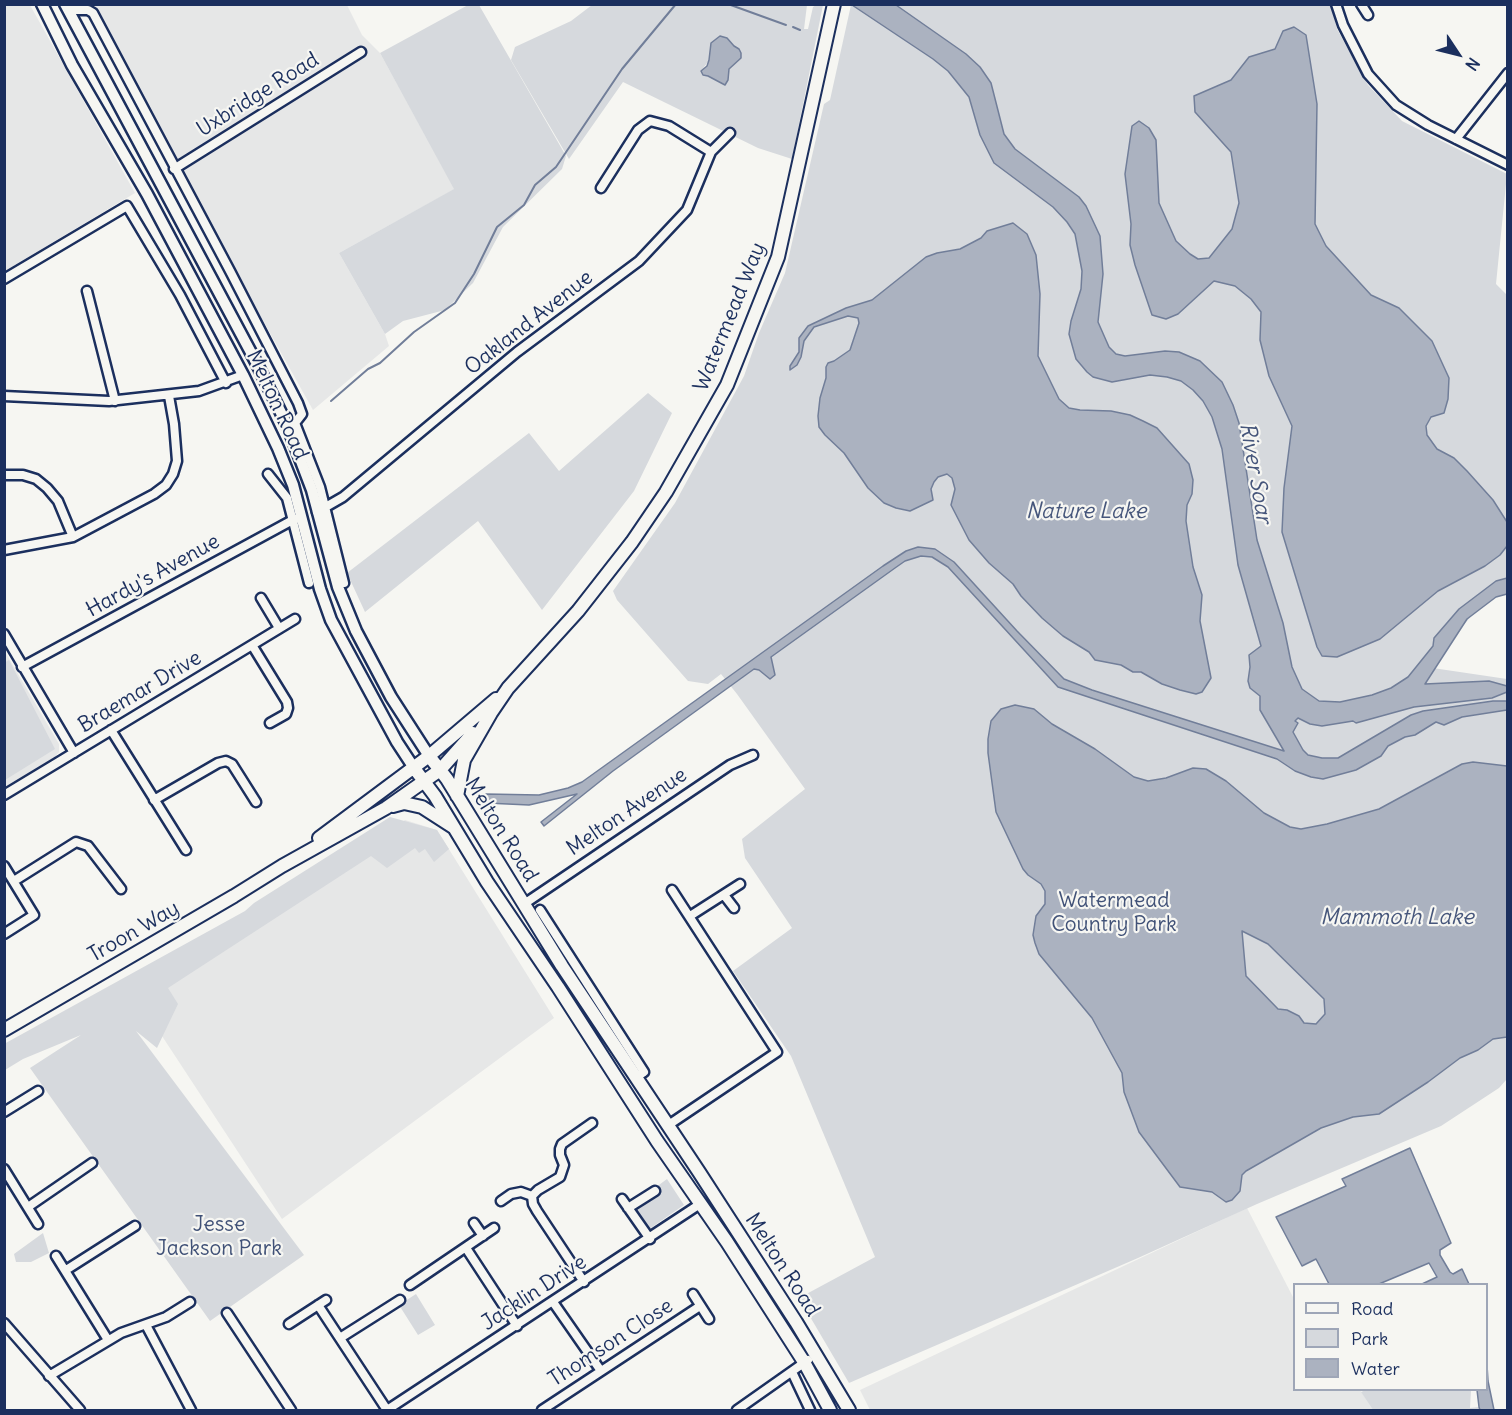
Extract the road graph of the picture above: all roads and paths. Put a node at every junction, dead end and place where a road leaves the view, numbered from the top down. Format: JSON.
{"nodes":[{"id":1,"x":42,"y":4,"type":"edge"},
{"id":2,"x":834,"y":4,"type":"edge"},
{"id":3,"x":1336,"y":4,"type":"edge"},
{"id":4,"x":1361,"y":4,"type":"edge"},
{"id":5,"x":67,"y":7,"type":"edge"},
{"id":6,"x":1368,"y":15,"type":"dead end"},
{"id":7,"x":361,"y":52,"type":"dead end"},
{"id":8,"x":92,"y":56,"type":"junction"},
{"id":9,"x":72,"y":65,"type":"junction"},
{"id":10,"x":1508,"y":73,"type":"edge"},
{"id":11,"x":730,"y":134,"type":"dead end"},
{"id":12,"x":1456,"y":139,"type":"junction"},
{"id":13,"x":711,"y":152,"type":"junction"},
{"id":14,"x":1508,"y":165,"type":"edge"},
{"id":15,"x":174,"y":169,"type":"junction"},
{"id":16,"x":601,"y":188,"type":"dead end"},
{"id":17,"x":206,"y":270,"type":"junction"},
{"id":18,"x":4,"y":279,"type":"edge"},
{"id":19,"x":87,"y":291,"type":"dead end"},
{"id":20,"x":216,"y":323,"type":"junction"},
{"id":21,"x":243,"y":375,"type":"junction"},
{"id":22,"x":226,"y":383,"type":"junction"},
{"id":23,"x":4,"y":396,"type":"edge"},
{"id":24,"x":169,"y":396,"type":"junction"},
{"id":25,"x":115,"y":401,"type":"junction"},
{"id":26,"x":292,"y":425,"type":"junction"},
{"id":27,"x":268,"y":474,"type":"dead end"},
{"id":28,"x":4,"y":475,"type":"edge"},
{"id":29,"x":321,"y":510,"type":"junction"},
{"id":30,"x":297,"y":519,"type":"junction"},
{"id":31,"x":73,"y":537,"type":"junction"},
{"id":32,"x":4,"y":550,"type":"edge"},
{"id":33,"x":309,"y":583,"type":"dead end"},
{"id":34,"x":341,"y":585,"type":"junction"},
{"id":35,"x":322,"y":594,"type":"junction"},
{"id":36,"x":261,"y":598,"type":"dead end"},
{"id":37,"x":295,"y":619,"type":"dead end"},
{"id":38,"x":279,"y":628,"type":"junction"},
{"id":39,"x":4,"y":634,"type":"edge"},
{"id":40,"x":252,"y":645,"type":"junction"},
{"id":41,"x":22,"y":668,"type":"junction"},
{"id":42,"x":508,"y":688,"type":"junction"},
{"id":43,"x":491,"y":713,"type":"junction"},
{"id":44,"x":270,"y":723,"type":"dead end"},
{"id":45,"x":111,"y":730,"type":"junction"},
{"id":46,"x":74,"y":753,"type":"junction"},
{"id":47,"x":753,"y":755,"type":"dead end"},
{"id":48,"x":429,"y":756,"type":"junction"},
{"id":49,"x":414,"y":768,"type":"junction"},
{"id":50,"x":440,"y":770,"type":"junction"},
{"id":51,"x":425,"y":781,"type":"junction"},
{"id":52,"x":4,"y":795,"type":"edge"},
{"id":53,"x":458,"y":796,"type":"junction"},
{"id":54,"x":154,"y":800,"type":"junction"},
{"id":55,"x":256,"y":802,"type":"dead end"},
{"id":56,"x":386,"y":808,"type":"junction"},
{"id":57,"x":456,"y":830,"type":"junction"},
{"id":58,"x":186,"y":850,"type":"dead end"},
{"id":59,"x":4,"y":866,"type":"edge"},
{"id":60,"x":282,"y":866,"type":"junction"},
{"id":61,"x":14,"y":881,"type":"junction"},
{"id":62,"x":740,"y":884,"type":"dead end"},
{"id":63,"x":121,"y":889,"type":"dead end"},
{"id":64,"x":672,"y":890,"type":"dead end"},
{"id":65,"x":724,"y":895,"type":"junction"},
{"id":66,"x":524,"y":904,"type":"junction"},
{"id":67,"x":734,"y":908,"type":"dead end"},
{"id":68,"x":540,"y":910,"type":"dead end"},
{"id":69,"x":690,"y":916,"type":"junction"},
{"id":70,"x":4,"y":933,"type":"edge"},
{"id":71,"x":549,"y":935,"type":"junction"},
{"id":72,"x":560,"y":980,"type":"junction"},
{"id":73,"x":601,"y":1023,"type":"junction"},
{"id":74,"x":4,"y":1030,"type":"edge"},
{"id":75,"x":614,"y":1035,"type":"junction"},
{"id":76,"x":613,"y":1074,"type":"junction"},
{"id":77,"x":38,"y":1091,"type":"dead end"},
{"id":78,"x":27,"y":1097,"type":"junction"},
{"id":79,"x":33,"y":1106,"type":"dead end"},
{"id":80,"x":4,"y":1112,"type":"edge"},
{"id":81,"x":592,"y":1123,"type":"dead end"},
{"id":82,"x":667,"y":1125,"type":"junction"},
{"id":83,"x":92,"y":1163,"type":"dead end"},
{"id":84,"x":4,"y":1169,"type":"edge"},
{"id":85,"x":654,"y":1191,"type":"dead end"},
{"id":86,"x":532,"y":1196,"type":"junction"},
{"id":87,"x":715,"y":1197,"type":"junction"},
{"id":88,"x":622,"y":1198,"type":"dead end"},
{"id":89,"x":501,"y":1201,"type":"dead end"},
{"id":90,"x":700,"y":1204,"type":"junction"},
{"id":91,"x":28,"y":1207,"type":"junction"},
{"id":92,"x":628,"y":1208,"type":"junction"},
{"id":93,"x":474,"y":1223,"type":"dead end"},
{"id":94,"x":38,"y":1224,"type":"dead end"},
{"id":95,"x":135,"y":1226,"type":"dead end"},
{"id":96,"x":494,"y":1228,"type":"dead end"},
{"id":97,"x":483,"y":1236,"type":"junction"},
{"id":98,"x":650,"y":1239,"type":"junction"},
{"id":99,"x":727,"y":1242,"type":"junction"},
{"id":100,"x":466,"y":1248,"type":"junction"},
{"id":101,"x":56,"y":1257,"type":"dead end"},
{"id":102,"x":66,"y":1270,"type":"junction"},
{"id":103,"x":584,"y":1282,"type":"junction"},
{"id":104,"x":410,"y":1285,"type":"dead end"},
{"id":105,"x":693,"y":1294,"type":"dead end"},
{"id":106,"x":326,"y":1299,"type":"dead end"},
{"id":107,"x":400,"y":1300,"type":"dead end"},
{"id":108,"x":190,"y":1302,"type":"dead end"},
{"id":109,"x":552,"y":1302,"type":"junction"},
{"id":110,"x":318,"y":1305,"type":"junction"},
{"id":111,"x":700,"y":1306,"type":"junction"},
{"id":112,"x":227,"y":1313,"type":"dead end"},
{"id":113,"x":709,"y":1319,"type":"dead end"},
{"id":114,"x":4,"y":1323,"type":"edge"},
{"id":115,"x":146,"y":1324,"type":"junction"},
{"id":116,"x":289,"y":1324,"type":"dead end"},
{"id":117,"x":518,"y":1326,"type":"junction"},
{"id":118,"x":12,"y":1334,"type":"junction"},
{"id":119,"x":340,"y":1338,"type":"junction"},
{"id":120,"x":108,"y":1340,"type":"junction"},
{"id":121,"x":4,"y":1341,"type":"edge"},
{"id":122,"x":816,"y":1355,"type":"junction"},
{"id":123,"x":804,"y":1362,"type":"junction"},
{"id":124,"x":601,"y":1371,"type":"junction"},
{"id":125,"x":792,"y":1372,"type":"junction"},
{"id":126,"x":49,"y":1376,"type":"junction"},
{"id":127,"x":80,"y":1410,"type":"edge"},
{"id":128,"x":191,"y":1410,"type":"edge"},
{"id":129,"x":291,"y":1410,"type":"edge"},
{"id":130,"x":387,"y":1410,"type":"edge"},
{"id":131,"x":542,"y":1410,"type":"edge"},
{"id":132,"x":737,"y":1410,"type":"edge"},
{"id":133,"x":810,"y":1410,"type":"edge"},
{"id":134,"x":830,"y":1410,"type":"edge"},
{"id":135,"x":849,"y":1410,"type":"edge"}],
"edges":[{"from":1,"to":9,"type":"main road","name":"Melton Road"},
{"from":2,"to":42,"type":"highway","name":"Watermead Way"},
{"from":3,"to":12,"type":"street"},
{"from":4,"to":6,"type":"street"},
{"from":5,"to":8,"type":"main road","name":"Melton Road"},
{"from":5,"to":15,"type":"street","name":"Melton Road"},
{"from":7,"to":15,"type":"street","name":"Uxbridge Road"},
{"from":8,"to":9,"type":"main road"},
{"from":8,"to":17,"type":"main road","name":"Melton Road"},
{"from":9,"to":20,"type":"main road","name":"Melton Road"},
{"from":10,"to":12,"type":"street"},
{"from":11,"to":13,"type":"street","name":"Oakland Avenue"},
{"from":12,"to":14,"type":"street"},
{"from":13,"to":16,"type":"street"},
{"from":13,"to":29,"type":"street","name":"Oakland Avenue"},
{"from":15,"to":26,"type":"street","name":"Melton Road"},
{"from":17,"to":20,"type":"main road"},
{"from":17,"to":26,"type":"main road","name":"Melton Road"},
{"from":18,"to":22,"type":"street"},
{"from":19,"to":25,"type":"street"},
{"from":20,"to":21,"type":"main road","name":"Melton Road"},
{"from":21,"to":22,"type":"street"},
{"from":21,"to":30,"type":"main road","name":"Melton Road"},
{"from":22,"to":24,"type":"street"},
{"from":23,"to":25,"type":"street"},
{"from":24,"to":25,"type":"street"},
{"from":24,"to":31,"type":"street"},
{"from":26,"to":29,"type":"main road","name":"Melton Road"},
{"from":27,"to":30,"type":"street"},
{"from":28,"to":31,"type":"street"},
{"from":29,"to":34,"type":"main road","name":"Melton Road"},
{"from":30,"to":33,"type":"street"},
{"from":30,"to":35,"type":"main road","name":"Melton Road"},
{"from":30,"to":41,"type":"street","name":"Hardy's Avenue"},
{"from":31,"to":32,"type":"street"},
{"from":34,"to":35,"type":"main road"},
{"from":34,"to":48,"type":"main road","name":"Melton Road"},
{"from":35,"to":49,"type":"main road","name":"Melton Road"},
{"from":36,"to":38,"type":"street"},
{"from":37,"to":38,"type":"street","name":"Braemar Drive"},
{"from":38,"to":40,"type":"street","name":"Braemar Drive"},
{"from":39,"to":41,"type":"street"},
{"from":40,"to":44,"type":"street"},
{"from":40,"to":45,"type":"street","name":"Braemar Drive"},
{"from":41,"to":46,"type":"street"},
{"from":42,"to":43,"type":"highway","name":"Watermead Way"},
{"from":42,"to":48,"type":"highway","name":"Watermead Way"},
{"from":43,"to":50,"type":"highway","name":"Watermead Way"},
{"from":43,"to":53,"type":"highway","name":"Watermead Way"},
{"from":45,"to":46,"type":"street","name":"Braemar Drive"},
{"from":45,"to":54,"type":"street"},
{"from":46,"to":52,"type":"street","name":"Braemar Drive"},
{"from":47,"to":66,"type":"street","name":"Melton Avenue"},
{"from":48,"to":49,"type":"highway","name":"Watermead Way"},
{"from":48,"to":50,"type":"highway","name":"Melton Road"},
{"from":49,"to":51,"type":"highway","name":"Melton Road"},
{"from":49,"to":60,"type":"highway","name":"Troon Way"},
{"from":50,"to":51,"type":"highway","name":"Watermead Way"},
{"from":50,"to":53,"type":"highway","name":"Melton Road"},
{"from":51,"to":56,"type":"highway","name":"Troon Way"},
{"from":51,"to":57,"type":"highway","name":"Melton Road"},
{"from":53,"to":66,"type":"highway","name":"Melton Road"},
{"from":54,"to":55,"type":"street"},
{"from":54,"to":58,"type":"street"},
{"from":56,"to":57,"type":"highway","name":"Melton Road"},
{"from":56,"to":60,"type":"highway","name":"Troon Way"},
{"from":57,"to":72,"type":"highway","name":"Melton Road"},
{"from":59,"to":61,"type":"street"},
{"from":60,"to":74,"type":"highway","name":"Troon Way"},
{"from":61,"to":63,"type":"street"},
{"from":61,"to":70,"type":"street"},
{"from":62,"to":65,"type":"street"},
{"from":64,"to":69,"type":"street"},
{"from":65,"to":67,"type":"street"},
{"from":65,"to":69,"type":"street"},
{"from":66,"to":71,"type":"highway","name":"Melton Road"},
{"from":68,"to":71,"type":"street"},
{"from":69,"to":82,"type":"street"},
{"from":71,"to":72,"type":"highway","name":"Melton Road"},
{"from":71,"to":75,"type":"street"},
{"from":72,"to":73,"type":"highway","name":"Melton Road"},
{"from":72,"to":76,"type":"highway","name":"Melton Road"},
{"from":73,"to":75,"type":"highway","name":"Melton Road"},
{"from":73,"to":76,"type":"highway"},
{"from":75,"to":82,"type":"highway","name":"Melton Road"},
{"from":76,"to":90,"type":"highway","name":"Melton Road"},
{"from":77,"to":78,"type":"street"},
{"from":78,"to":79,"type":"street"},
{"from":78,"to":80,"type":"street"},
{"from":81,"to":86,"type":"street"},
{"from":82,"to":87,"type":"highway","name":"Melton Road"},
{"from":83,"to":91,"type":"street"},
{"from":84,"to":91,"type":"street"},
{"from":85,"to":92,"type":"street"},
{"from":86,"to":89,"type":"street"},
{"from":86,"to":103,"type":"street"},
{"from":87,"to":99,"type":"highway","name":"Melton Road"},
{"from":87,"to":122,"type":"highway","name":"Melton Road"},
{"from":88,"to":92,"type":"street"},
{"from":90,"to":98,"type":"street","name":"Jacklin Drive"},
{"from":90,"to":99,"type":"highway","name":"Melton Road"},
{"from":91,"to":94,"type":"street"},
{"from":92,"to":98,"type":"street"},
{"from":93,"to":97,"type":"street"},
{"from":95,"to":102,"type":"street"},
{"from":96,"to":97,"type":"street"},
{"from":97,"to":100,"type":"street"},
{"from":98,"to":103,"type":"street","name":"Jacklin Drive"},
{"from":99,"to":123,"type":"highway","name":"Melton Road"},
{"from":100,"to":104,"type":"street"},
{"from":100,"to":117,"type":"street"},
{"from":101,"to":102,"type":"street"},
{"from":102,"to":120,"type":"street"},
{"from":103,"to":109,"type":"street","name":"Jacklin Drive"},
{"from":105,"to":111,"type":"street","name":"Thomson Close"},
{"from":106,"to":110,"type":"street"},
{"from":107,"to":119,"type":"street"},
{"from":108,"to":115,"type":"street"},
{"from":109,"to":117,"type":"street","name":"Jacklin Drive"},
{"from":109,"to":124,"type":"street"},
{"from":110,"to":116,"type":"street"},
{"from":110,"to":119,"type":"street"},
{"from":111,"to":113,"type":"street","name":"Thomson Close"},
{"from":111,"to":124,"type":"street","name":"Thomson Close"},
{"from":112,"to":129,"type":"street"},
{"from":114,"to":118,"type":"street"},
{"from":115,"to":120,"type":"street"},
{"from":115,"to":128,"type":"street"},
{"from":117,"to":130,"type":"street","name":"Jacklin Drive"},
{"from":118,"to":121,"type":"street"},
{"from":118,"to":126,"type":"street"},
{"from":119,"to":130,"type":"street"},
{"from":120,"to":126,"type":"street"},
{"from":122,"to":123,"type":"street"},
{"from":122,"to":135,"type":"highway","name":"Melton Road"},
{"from":123,"to":125,"type":"street"},
{"from":123,"to":134,"type":"highway","name":"Melton Road"},
{"from":124,"to":131,"type":"street","name":"Thomson Close"},
{"from":125,"to":132,"type":"street"},
{"from":125,"to":133,"type":"street"},
{"from":126,"to":127,"type":"street"}]}
